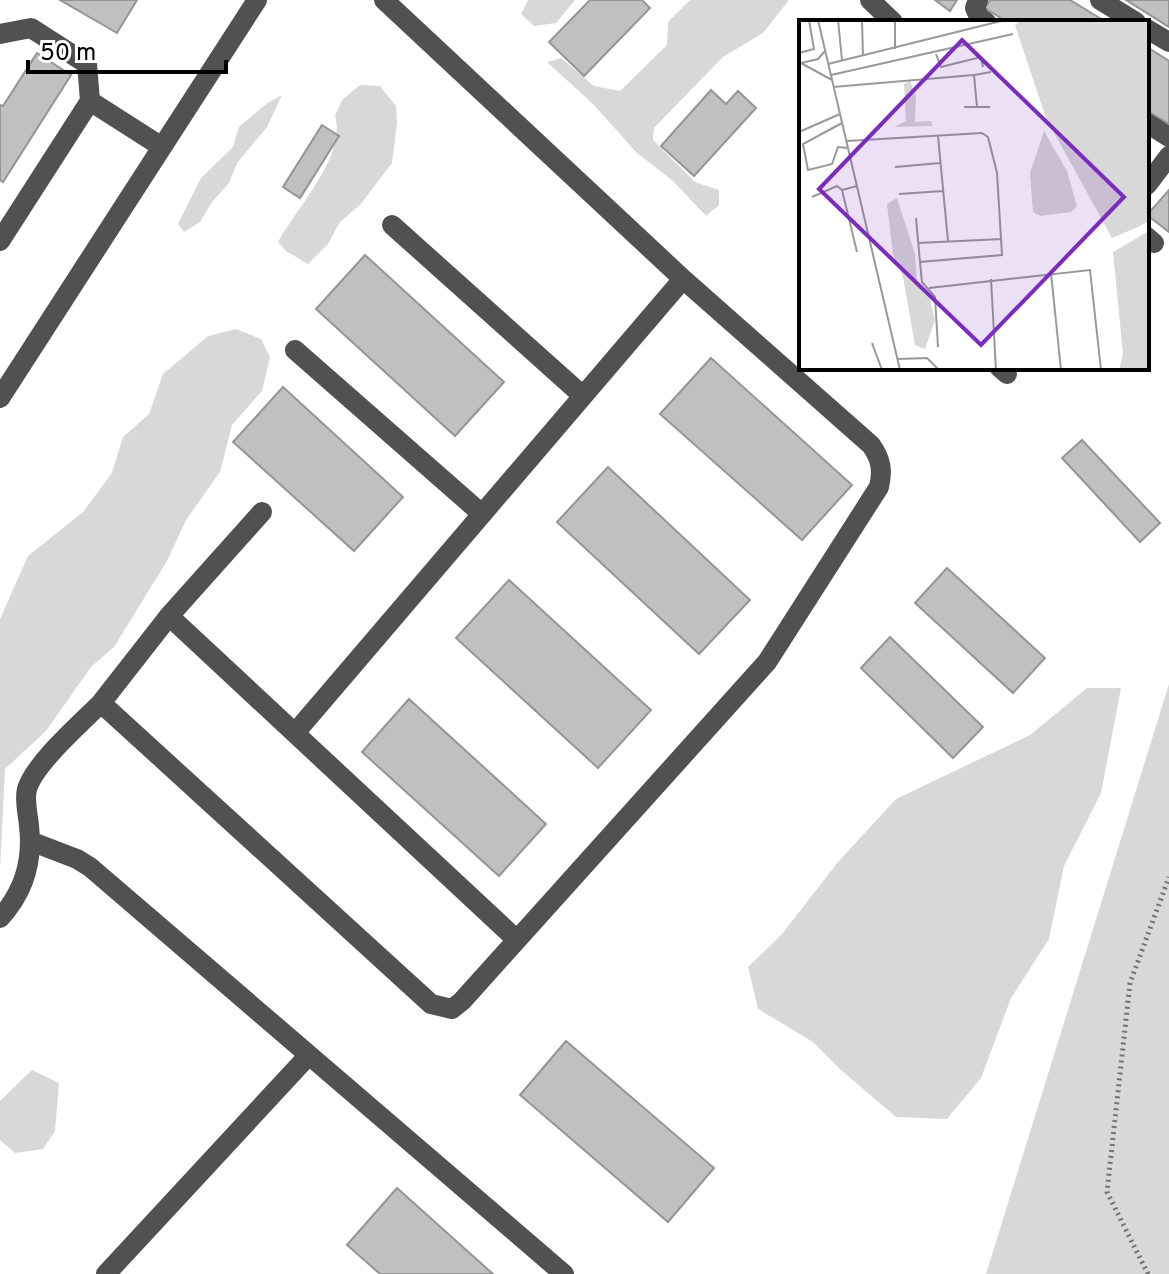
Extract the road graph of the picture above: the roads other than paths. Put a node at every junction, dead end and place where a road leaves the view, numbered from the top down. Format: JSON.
{"nodes":[{"id":1,"x":257,"y":0,"type":"edge"},
{"id":2,"x":384,"y":0,"type":"edge"},
{"id":3,"x":870,"y":0,"type":"edge"},
{"id":4,"x":978,"y":0,"type":"edge"},
{"id":5,"x":1100,"y":0,"type":"edge"},
{"id":6,"x":891,"y":20,"type":"edge"},
{"id":7,"x":983,"y":20,"type":"edge"},
{"id":8,"x":1133,"y":20,"type":"edge"},
{"id":9,"x":1149,"y":30,"type":"edge"},
{"id":10,"x":0,"y":34,"type":"edge"},
{"id":11,"x":1169,"y":42,"type":"edge"},
{"id":12,"x":90,"y":101,"type":"junction"},
{"id":13,"x":1149,"y":124,"type":"edge"},
{"id":14,"x":1169,"y":137,"type":"edge"},
{"id":15,"x":162,"y":147,"type":"junction"},
{"id":16,"x":1169,"y":156,"type":"edge"},
{"id":17,"x":1149,"y":182,"type":"edge"},
{"id":18,"x":392,"y":225,"type":"dead end"},
{"id":19,"x":0,"y":241,"type":"edge"},
{"id":20,"x":683,"y":279,"type":"junction"},
{"id":21,"x":295,"y":350,"type":"dead end"},
{"id":22,"x":583,"y":396,"type":"junction"},
{"id":23,"x":0,"y":398,"type":"edge"},
{"id":24,"x":262,"y":512,"type":"dead end"},
{"id":25,"x":482,"y":514,"type":"junction"},
{"id":26,"x":169,"y":616,"type":"junction"},
{"id":27,"x":101,"y":703,"type":"junction"},
{"id":28,"x":295,"y":733,"type":"junction"},
{"id":29,"x":30,"y":841,"type":"junction"},
{"id":30,"x":0,"y":918,"type":"edge"},
{"id":31,"x":517,"y":940,"type":"junction"},
{"id":32,"x":309,"y":1055,"type":"junction"},
{"id":33,"x":106,"y":1274,"type":"edge"},
{"id":34,"x":564,"y":1274,"type":"edge"}],
"edges":[{"from":1,"to":15,"type":"street"},
{"from":2,"to":20,"type":"street"},
{"from":3,"to":6,"type":"street"},
{"from":4,"to":7,"type":"street"},
{"from":5,"to":8,"type":"street"},
{"from":9,"to":11,"type":"street"},
{"from":10,"to":12,"type":"street"},
{"from":12,"to":15,"type":"street"},
{"from":12,"to":19,"type":"street"},
{"from":13,"to":14,"type":"street"},
{"from":15,"to":23,"type":"street"},
{"from":16,"to":17,"type":"street"},
{"from":18,"to":22,"type":"street"},
{"from":20,"to":22,"type":"street"},
{"from":20,"to":31,"type":"street"},
{"from":21,"to":25,"type":"street"},
{"from":22,"to":25,"type":"street"},
{"from":24,"to":26,"type":"street"},
{"from":25,"to":28,"type":"street"},
{"from":26,"to":27,"type":"street"},
{"from":26,"to":28,"type":"street"},
{"from":27,"to":29,"type":"street"},
{"from":27,"to":31,"type":"street"},
{"from":28,"to":31,"type":"street"},
{"from":29,"to":30,"type":"street"},
{"from":29,"to":32,"type":"street"},
{"from":32,"to":33,"type":"street"},
{"from":32,"to":34,"type":"street"}]}
